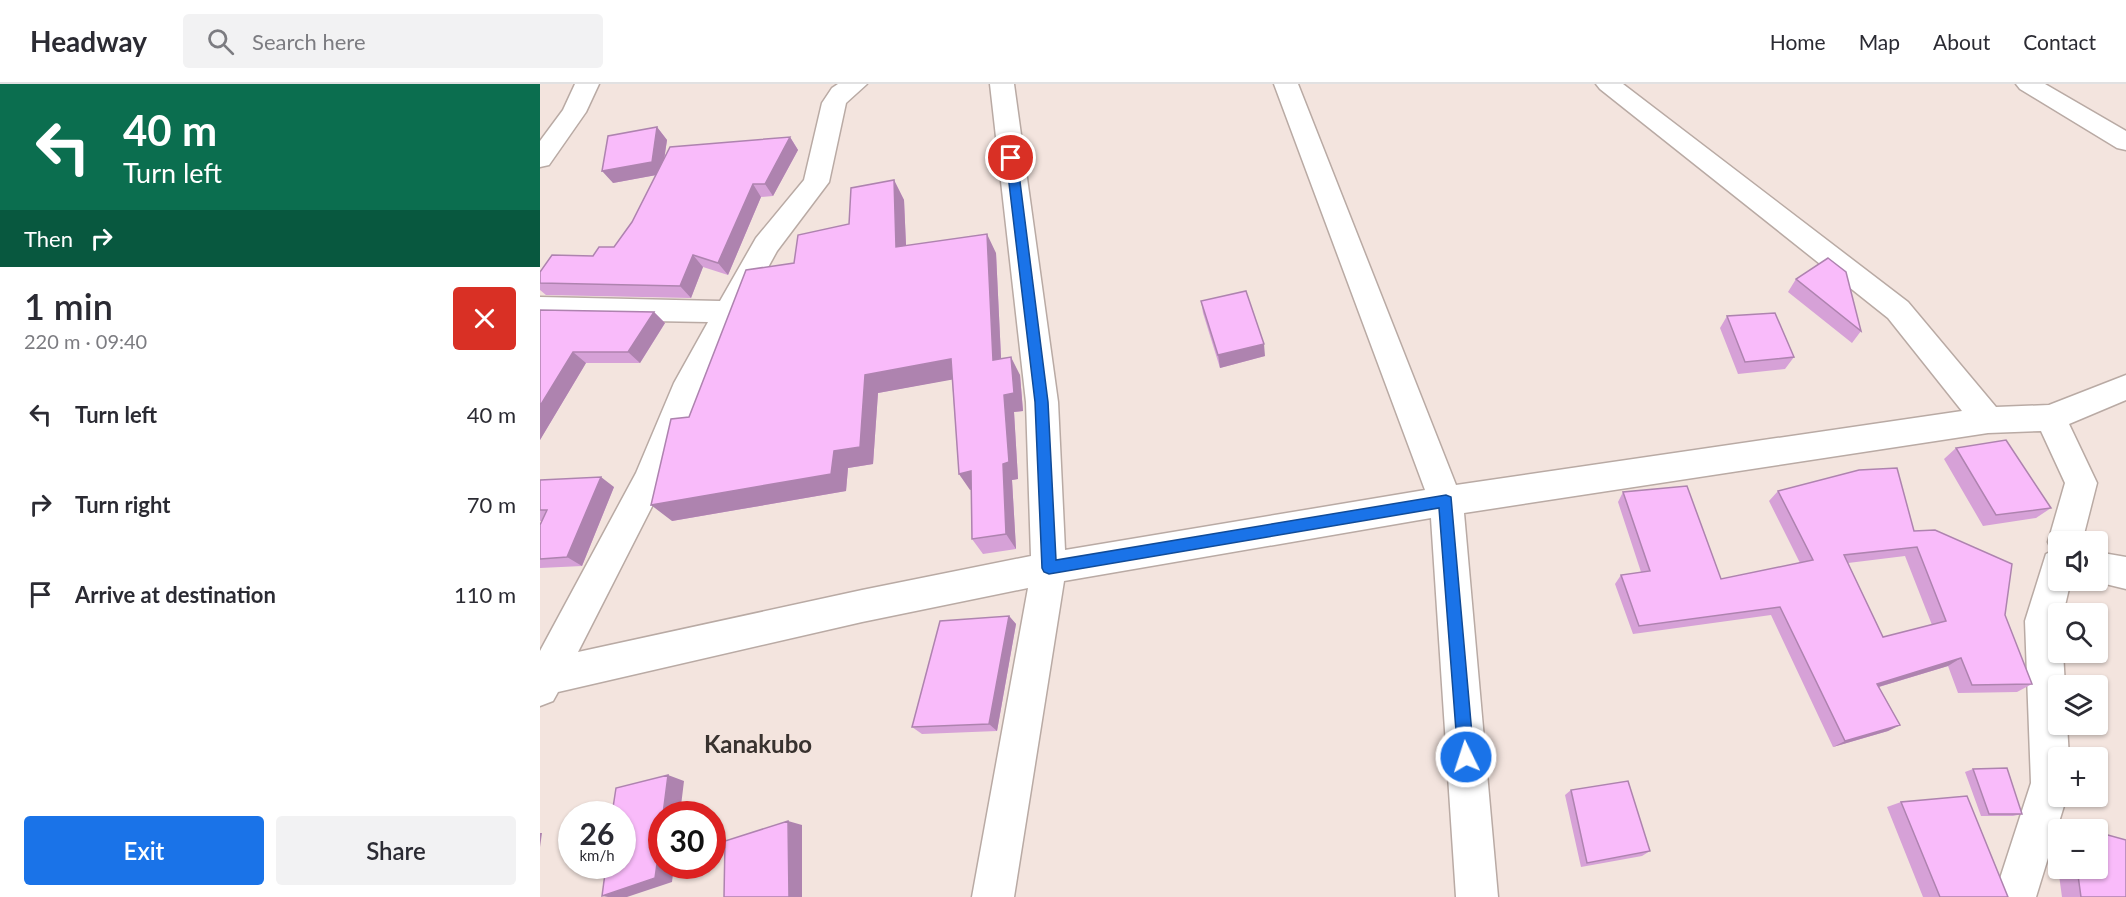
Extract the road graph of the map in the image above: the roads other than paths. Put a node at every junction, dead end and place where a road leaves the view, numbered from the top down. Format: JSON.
{"nodes":[{"id":1,"x":587,"y":84,"type":"edge"},
{"id":2,"x":855,"y":84,"type":"edge"},
{"id":3,"x":1002,"y":84,"type":"edge"},
{"id":4,"x":1286,"y":84,"type":"edge"},
{"id":5,"x":1608,"y":84,"type":"edge"},
{"id":6,"x":2028,"y":84,"type":"edge"},
{"id":7,"x":2126,"y":142,"type":"edge"},
{"id":8,"x":540,"y":159,"type":"edge"},
{"id":9,"x":540,"y":308,"type":"edge"},
{"id":10,"x":728,"y":312,"type":"junction"},
{"id":11,"x":2126,"y":387,"type":"edge"},
{"id":12,"x":2051,"y":418,"type":"junction"},
{"id":13,"x":1988,"y":420,"type":"junction"},
{"id":14,"x":1446,"y":501,"type":"junction"},
{"id":15,"x":2068,"y":531,"type":"edge"},
{"id":16,"x":1049,"y":568,"type":"junction"},
{"id":17,"x":2108,"y":570,"type":"edge"},
{"id":18,"x":2126,"y":573,"type":"edge"},
{"id":19,"x":2051,"y":591,"type":"edge"},
{"id":20,"x":542,"y":681,"type":"edge"},
{"id":21,"x":993,"y":897,"type":"edge"},
{"id":22,"x":1477,"y":897,"type":"edge"},
{"id":23,"x":2015,"y":897,"type":"edge"}],
"edges":[{"from":1,"to":8,"type":"street"},
{"from":2,"to":10,"type":"street"},
{"from":3,"to":16,"type":"street"},
{"from":4,"to":14,"type":"street"},
{"from":5,"to":13,"type":"street"},
{"from":6,"to":7,"type":"street"},
{"from":9,"to":10,"type":"street"},
{"from":10,"to":20,"type":"street"},
{"from":11,"to":12,"type":"street"},
{"from":12,"to":13,"type":"street"},
{"from":12,"to":15,"type":"street"},
{"from":13,"to":14,"type":"street"},
{"from":14,"to":16,"type":"street"},
{"from":14,"to":22,"type":"street"},
{"from":16,"to":20,"type":"street"},
{"from":16,"to":21,"type":"street"},
{"from":17,"to":18,"type":"street"},
{"from":19,"to":23,"type":"street"}]}
